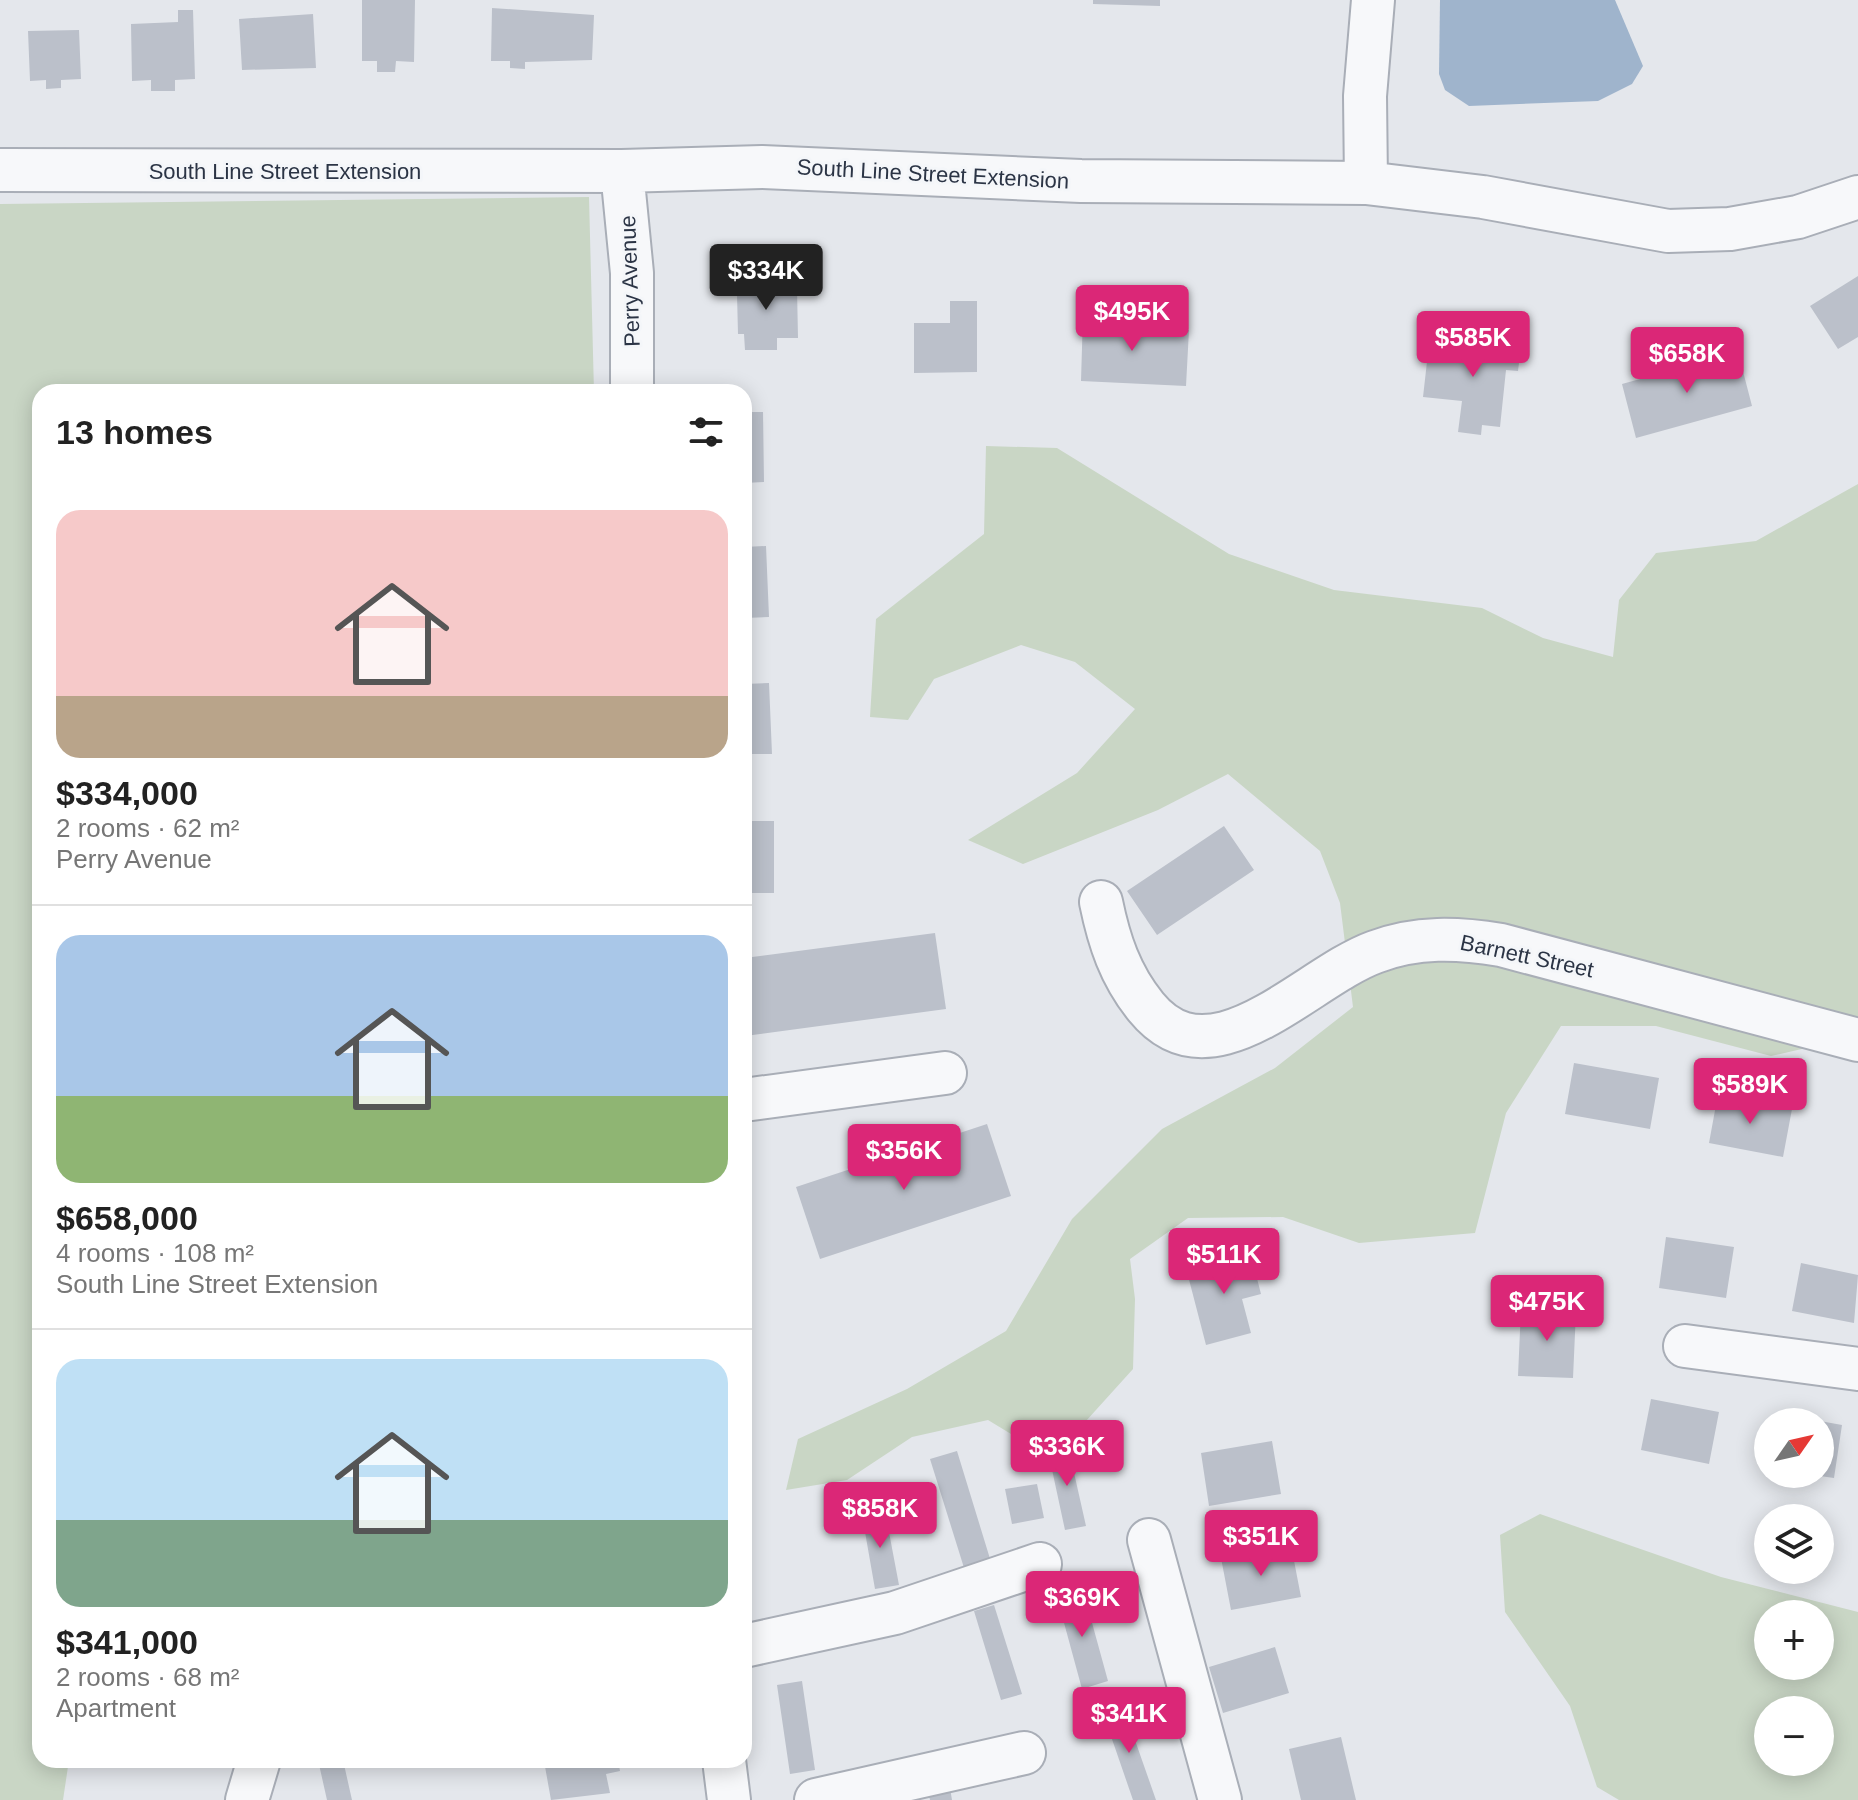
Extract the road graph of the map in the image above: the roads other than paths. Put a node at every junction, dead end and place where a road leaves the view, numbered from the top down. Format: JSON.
{"nodes":[{"id":1,"x":1373,"y":0,"type":"edge"},
{"id":2,"x":0,"y":170,"type":"edge"},
{"id":3,"x":622,"y":171,"type":"junction"},
{"id":4,"x":1366,"y":183,"type":"junction"},
{"id":5,"x":1858,"y":197,"type":"edge"},
{"id":6,"x":632,"y":384,"type":"edge"},
{"id":7,"x":1101,"y":902,"type":"dead end"},
{"id":8,"x":1858,"y":1040,"type":"edge"},
{"id":9,"x":945,"y":1073,"type":"dead end"},
{"id":10,"x":752,"y":1099,"type":"edge"},
{"id":11,"x":1685,"y":1346,"type":"dead end"},
{"id":12,"x":1858,"y":1369,"type":"edge"},
{"id":13,"x":1149,"y":1540,"type":"dead end"},
{"id":14,"x":1040,"y":1564,"type":"dead end"},
{"id":15,"x":752,"y":1644,"type":"edge"},
{"id":16,"x":1024,"y":1753,"type":"dead end"},
{"id":17,"x":257,"y":1768,"type":"edge"},
{"id":18,"x":725,"y":1768,"type":"edge"},
{"id":19,"x":247,"y":1800,"type":"edge"},
{"id":20,"x":729,"y":1800,"type":"edge"},
{"id":21,"x":816,"y":1800,"type":"edge"},
{"id":22,"x":1220,"y":1800,"type":"edge"}],
"edges":[{"from":1,"to":4,"type":"street"},
{"from":2,"to":3,"type":"street","name":"South Line Street Extension"},
{"from":3,"to":4,"type":"street","name":"South Line Street Extension"},
{"from":3,"to":6,"type":"street","name":"Perry Avenue"},
{"from":4,"to":5,"type":"street","name":"South Line Street Extension"},
{"from":7,"to":8,"type":"street","name":"Barnett Street"},
{"from":9,"to":10,"type":"street"},
{"from":11,"to":12,"type":"street"},
{"from":13,"to":22,"type":"street"},
{"from":14,"to":15,"type":"street"},
{"from":16,"to":21,"type":"street"},
{"from":17,"to":19,"type":"street"},
{"from":18,"to":20,"type":"street"}]}
